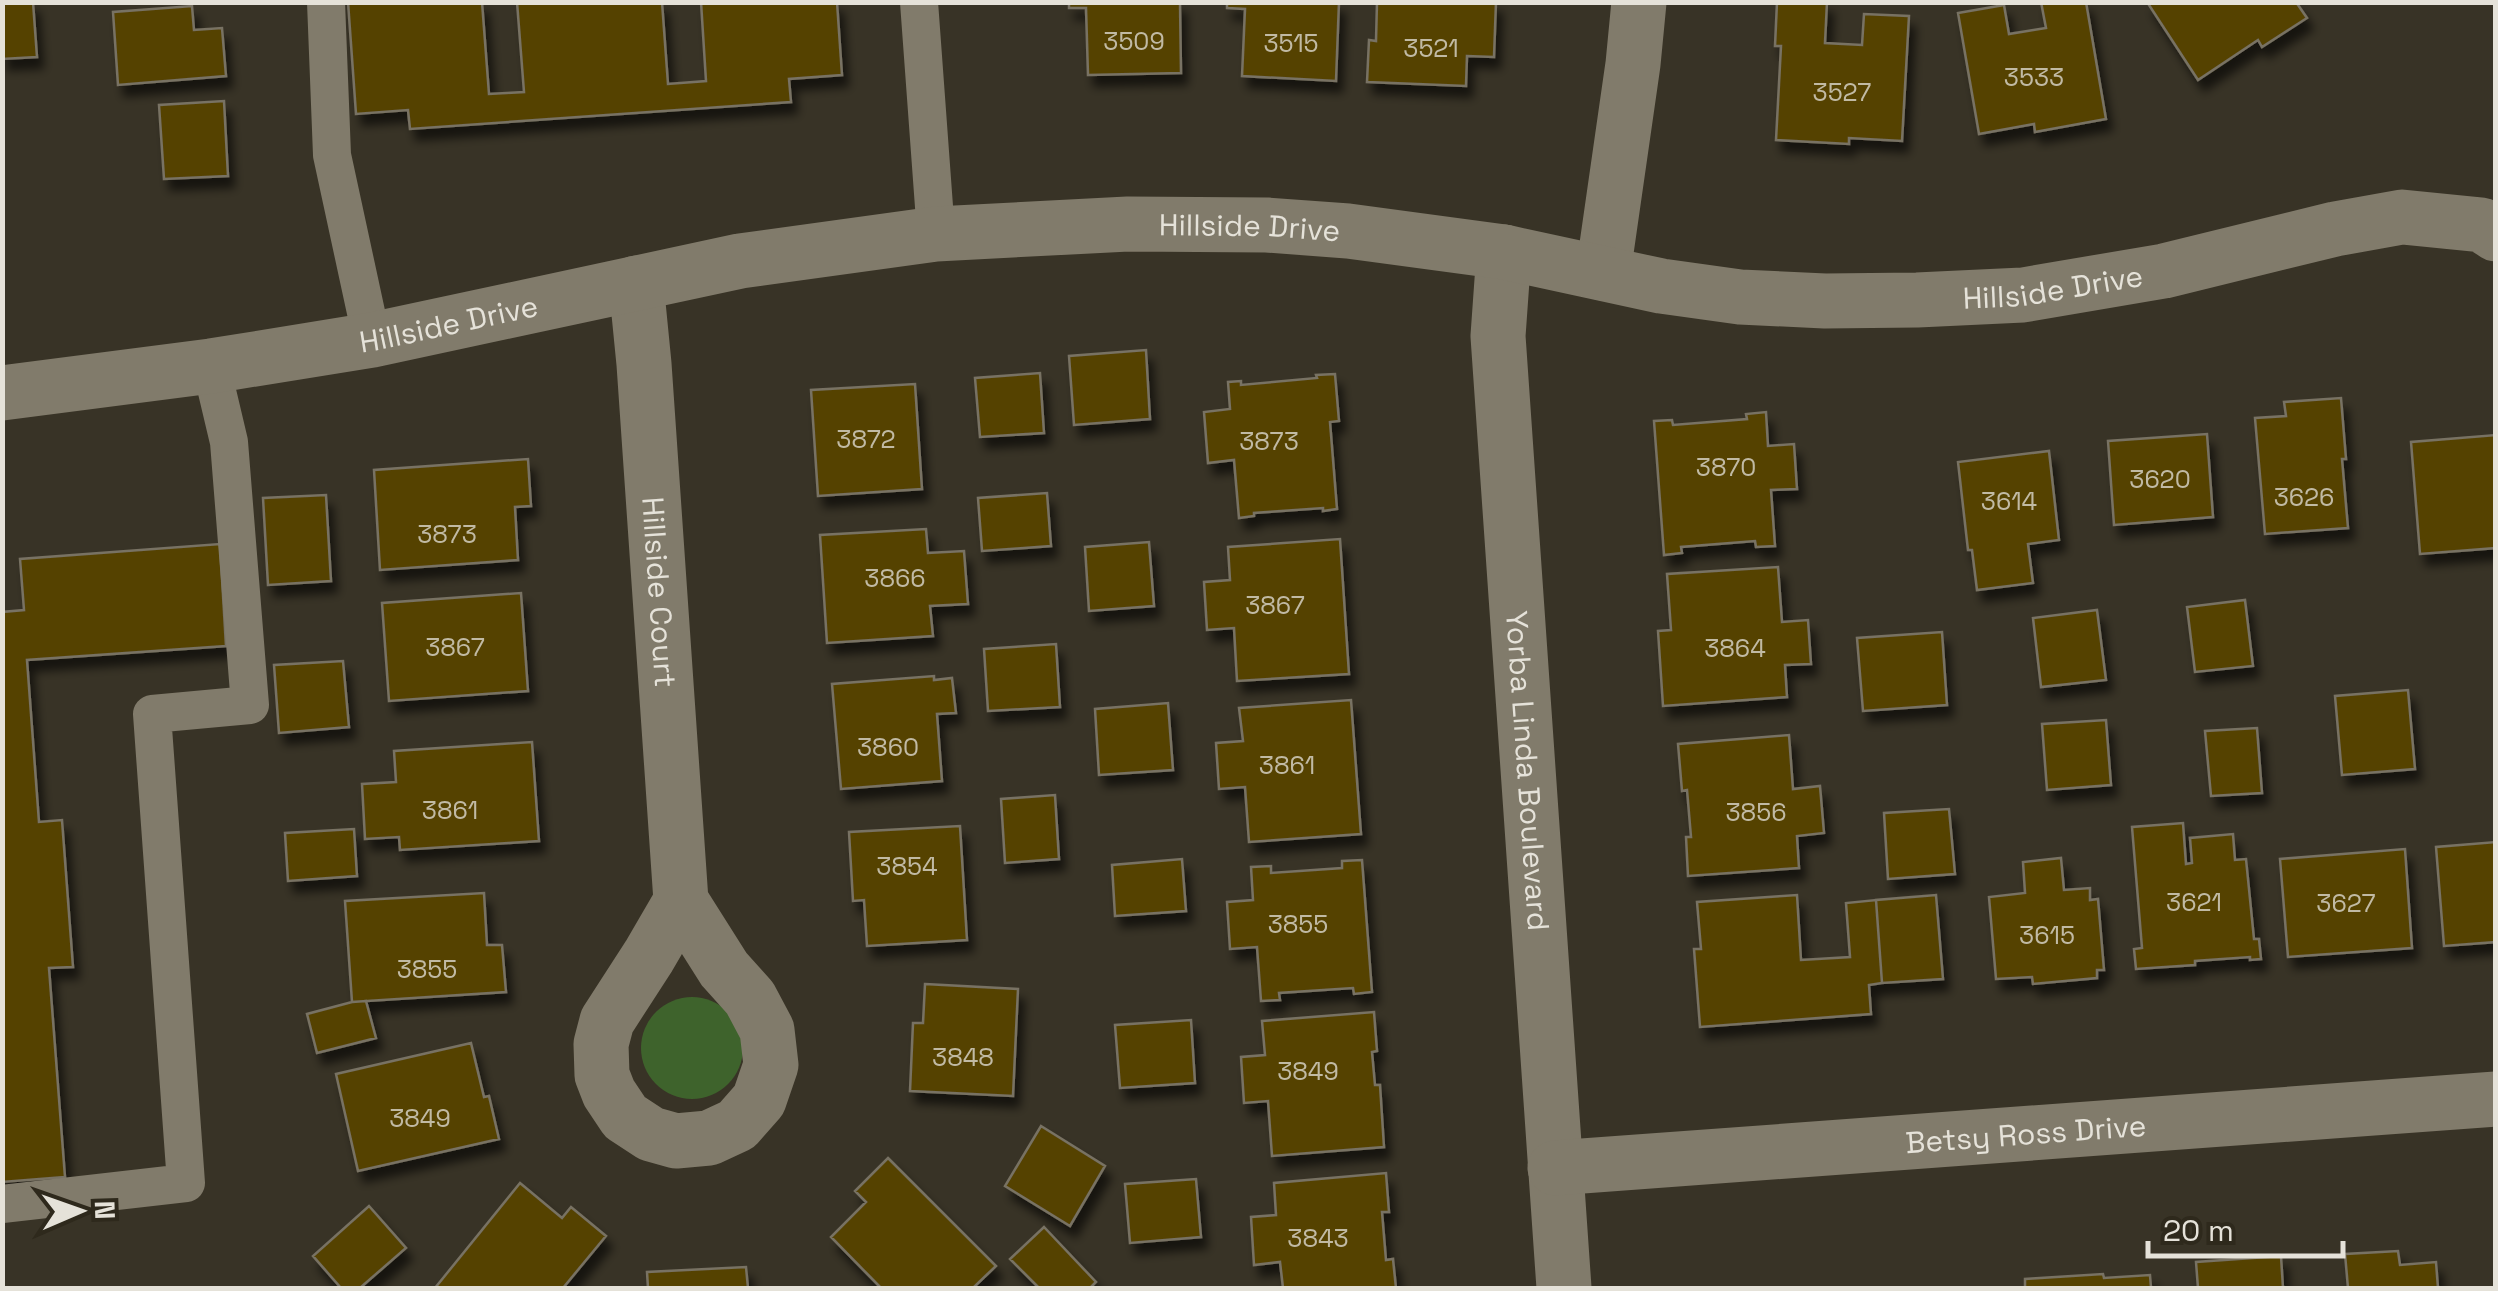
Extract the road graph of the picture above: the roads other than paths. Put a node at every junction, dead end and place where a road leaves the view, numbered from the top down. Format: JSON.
{"nodes":[{"id":1,"x":326,"y":2,"type":"edge"},
{"id":2,"x":919,"y":2,"type":"edge"},
{"id":3,"x":1639,"y":2,"type":"edge"},
{"id":4,"x":2491,"y":218,"type":"edge"},
{"id":5,"x":936,"y":234,"type":"junction"},
{"id":6,"x":1504,"y":252,"type":"junction"},
{"id":7,"x":1602,"y":273,"type":"junction"},
{"id":8,"x":636,"y":284,"type":"junction"},
{"id":9,"x":372,"y":340,"type":"junction"},
{"id":10,"x":211,"y":366,"type":"junction"},
{"id":11,"x":2,"y":393,"type":"edge"},
{"id":12,"x":681,"y":901,"type":"dead end"},
{"id":13,"x":2496,"y":1099,"type":"edge"},
{"id":14,"x":1555,"y":1168,"type":"junction"},
{"id":15,"x":2,"y":1204,"type":"edge"},
{"id":16,"x":1564,"y":1288,"type":"edge"}],
"edges":[{"from":1,"to":9,"type":"lane"},
{"from":2,"to":5,"type":"lane"},
{"from":3,"to":7,"type":"street"},
{"from":4,"to":7,"type":"street","name":"Hillside Drive"},
{"from":5,"to":6,"type":"street","name":"Hillside Drive"},
{"from":5,"to":8,"type":"street","name":"Hillside Drive"},
{"from":6,"to":7,"type":"street","name":"Hillside Drive"},
{"from":6,"to":14,"type":"street","name":"Yorba Linda Boulevard"},
{"from":8,"to":9,"type":"street","name":"Hillside Drive"},
{"from":8,"to":12,"type":"street","name":"Hillside Court"},
{"from":9,"to":10,"type":"street","name":"Hillside Drive"},
{"from":10,"to":11,"type":"street","name":"Hillside Drive"},
{"from":10,"to":15,"type":"lane"},
{"from":13,"to":14,"type":"street","name":"Betsy Ross Drive"},
{"from":14,"to":16,"type":"street","name":"Yorba Linda Boulevard"}]}
